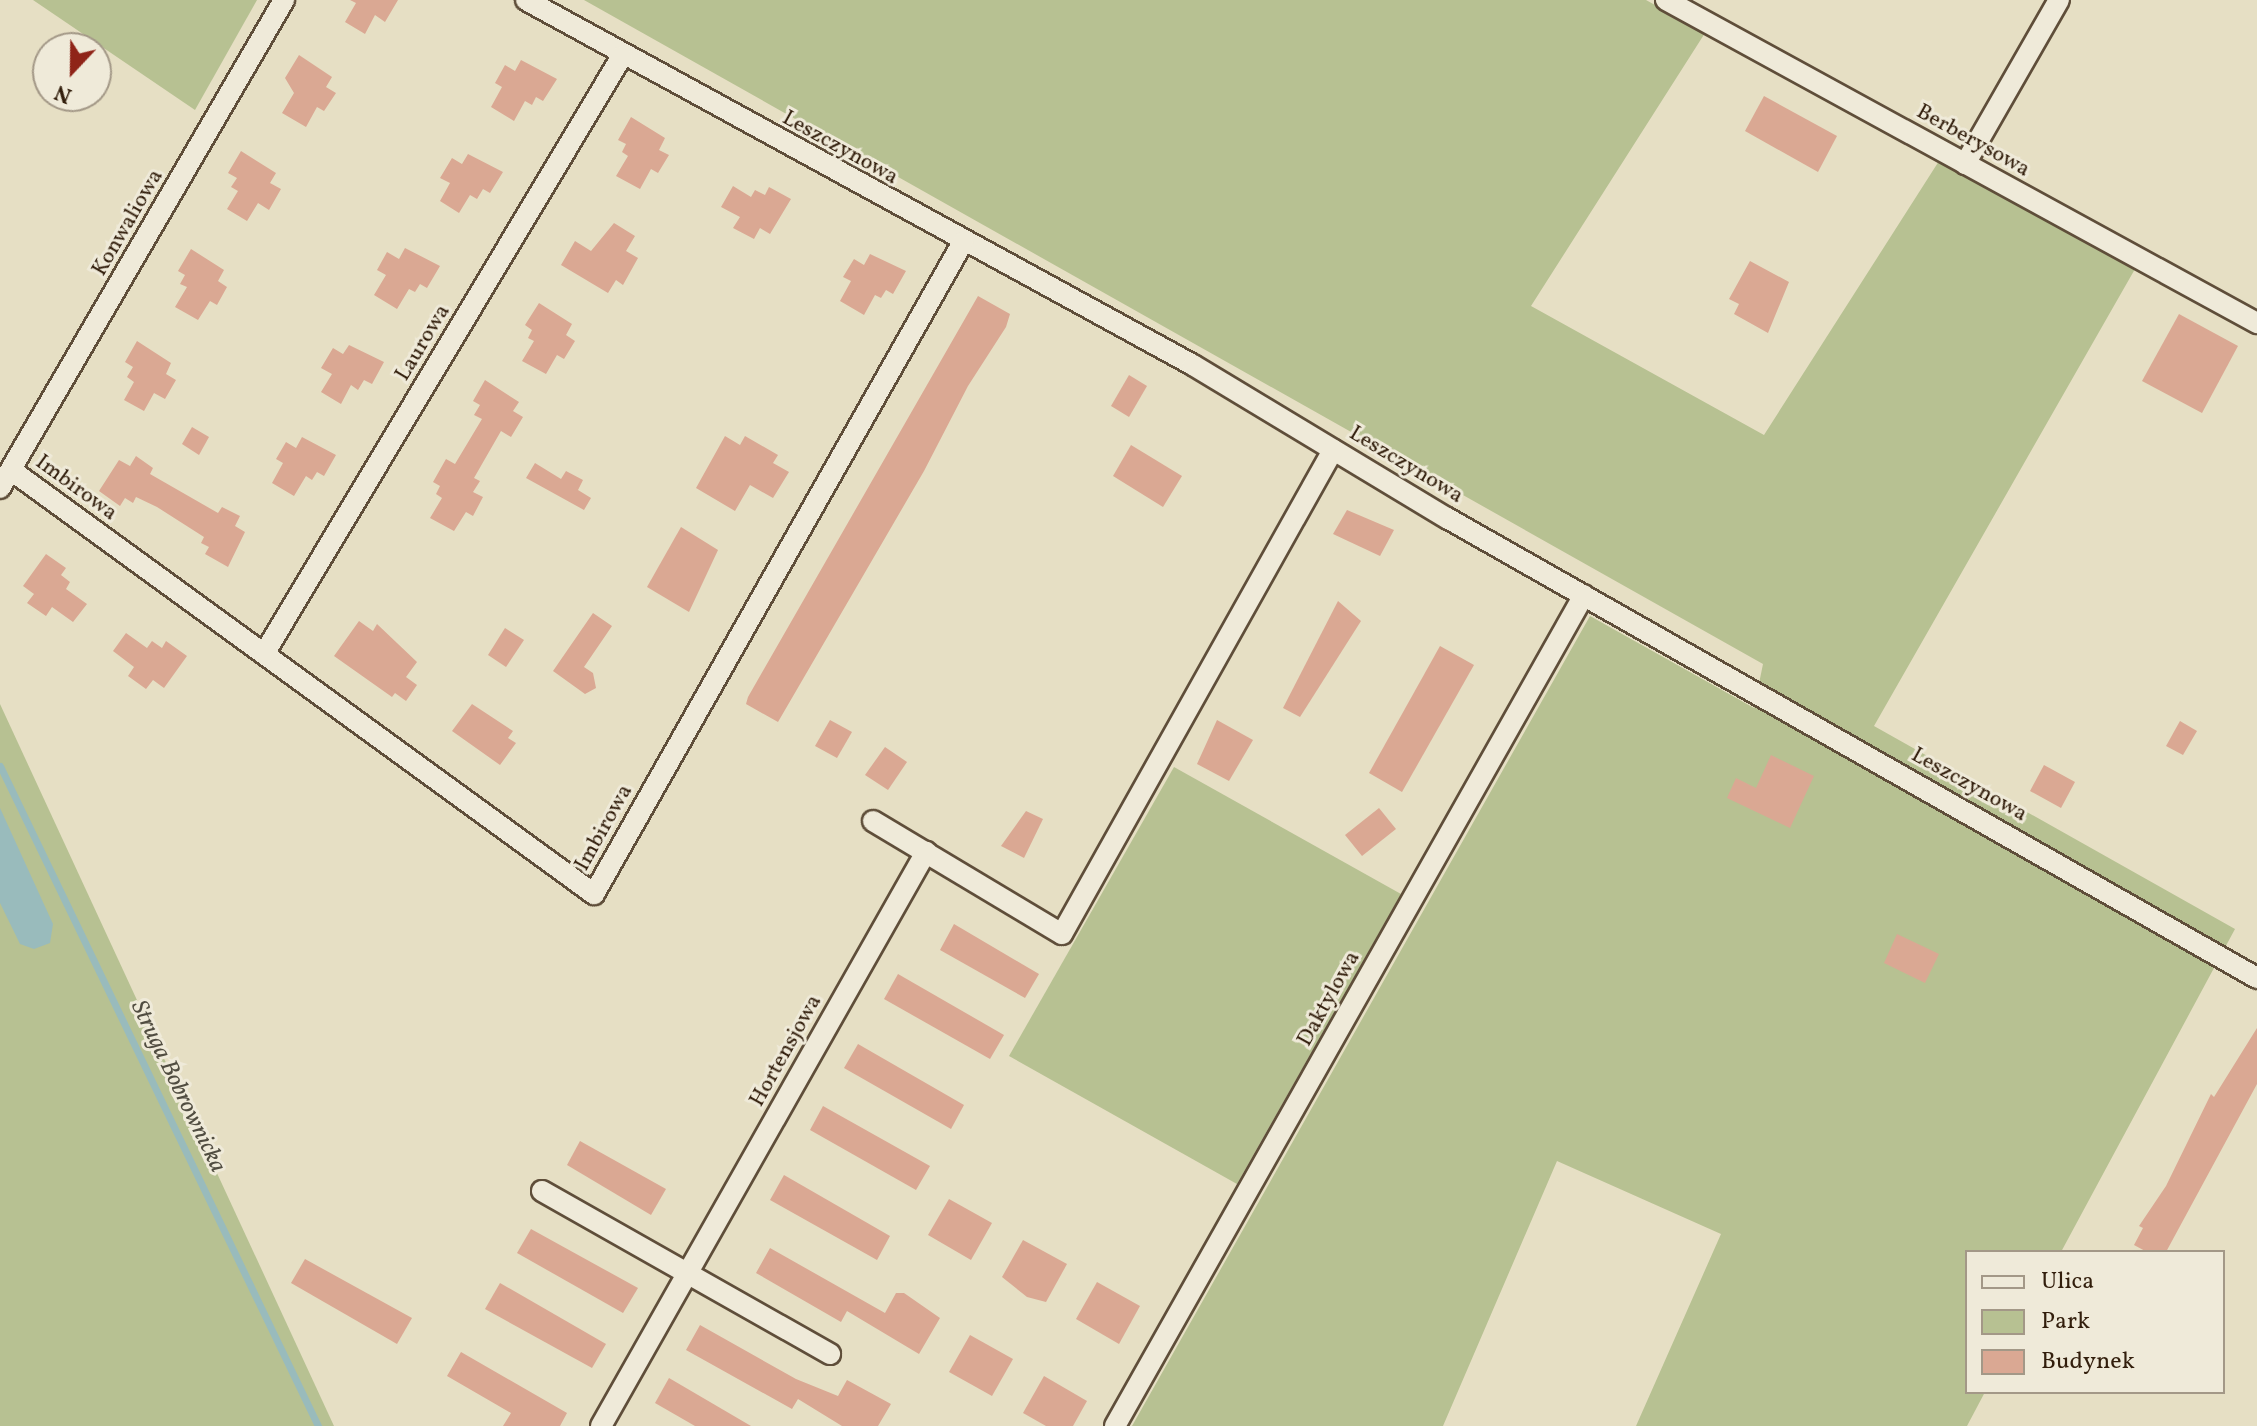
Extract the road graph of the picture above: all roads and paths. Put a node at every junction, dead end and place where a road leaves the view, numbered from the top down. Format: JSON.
{"nodes":[{"id":1,"x":284,"y":0,"type":"edge"},
{"id":2,"x":526,"y":0,"type":"edge"},
{"id":3,"x":1666,"y":0,"type":"edge"},
{"id":4,"x":2059,"y":0,"type":"edge"},
{"id":5,"x":622,"y":56,"type":"junction"},
{"id":6,"x":1965,"y":164,"type":"junction"},
{"id":7,"x":963,"y":242,"type":"junction"},
{"id":8,"x":2257,"y":323,"type":"edge"},
{"id":9,"x":1333,"y":450,"type":"junction"},
{"id":10,"x":6,"y":479,"type":"edge"},
{"id":11,"x":1584,"y":595,"type":"junction"},
{"id":12,"x":264,"y":654,"type":"junction"},
{"id":13,"x":873,"y":821,"type":"dead end"},
{"id":14,"x":926,"y":852,"type":"junction"},
{"id":15,"x":2257,"y":978,"type":"edge"},
{"id":16,"x":542,"y":1191,"type":"dead end"},
{"id":17,"x":687,"y":1274,"type":"junction"},
{"id":18,"x":830,"y":1354,"type":"dead end"},
{"id":19,"x":601,"y":1426,"type":"edge"},
{"id":20,"x":1115,"y":1426,"type":"edge"}],
"edges":[{"from":1,"to":10,"type":"street","name":"Konwaliowa"},
{"from":2,"to":5,"type":"street","name":"Leszczynowa"},
{"from":3,"to":6,"type":"street","name":"Berberysowa"},
{"from":4,"to":6,"type":"street"},
{"from":5,"to":7,"type":"street","name":"Leszczynowa"},
{"from":5,"to":12,"type":"street","name":"Laurowa"},
{"from":6,"to":8,"type":"street","name":"Berberysowa"},
{"from":7,"to":9,"type":"street","name":"Leszczynowa"},
{"from":7,"to":12,"type":"street","name":"Imbirowa"},
{"from":9,"to":11,"type":"street","name":"Leszczynowa"},
{"from":9,"to":14,"type":"street"},
{"from":10,"to":12,"type":"street","name":"Imbirowa"},
{"from":11,"to":15,"type":"street","name":"Leszczynowa"},
{"from":11,"to":20,"type":"street","name":"Daktylowa"},
{"from":13,"to":14,"type":"street"},
{"from":14,"to":17,"type":"street","name":"Hortensjowa"},
{"from":16,"to":17,"type":"street"},
{"from":17,"to":18,"type":"street"},
{"from":17,"to":19,"type":"street","name":"Hortensjowa"}]}
